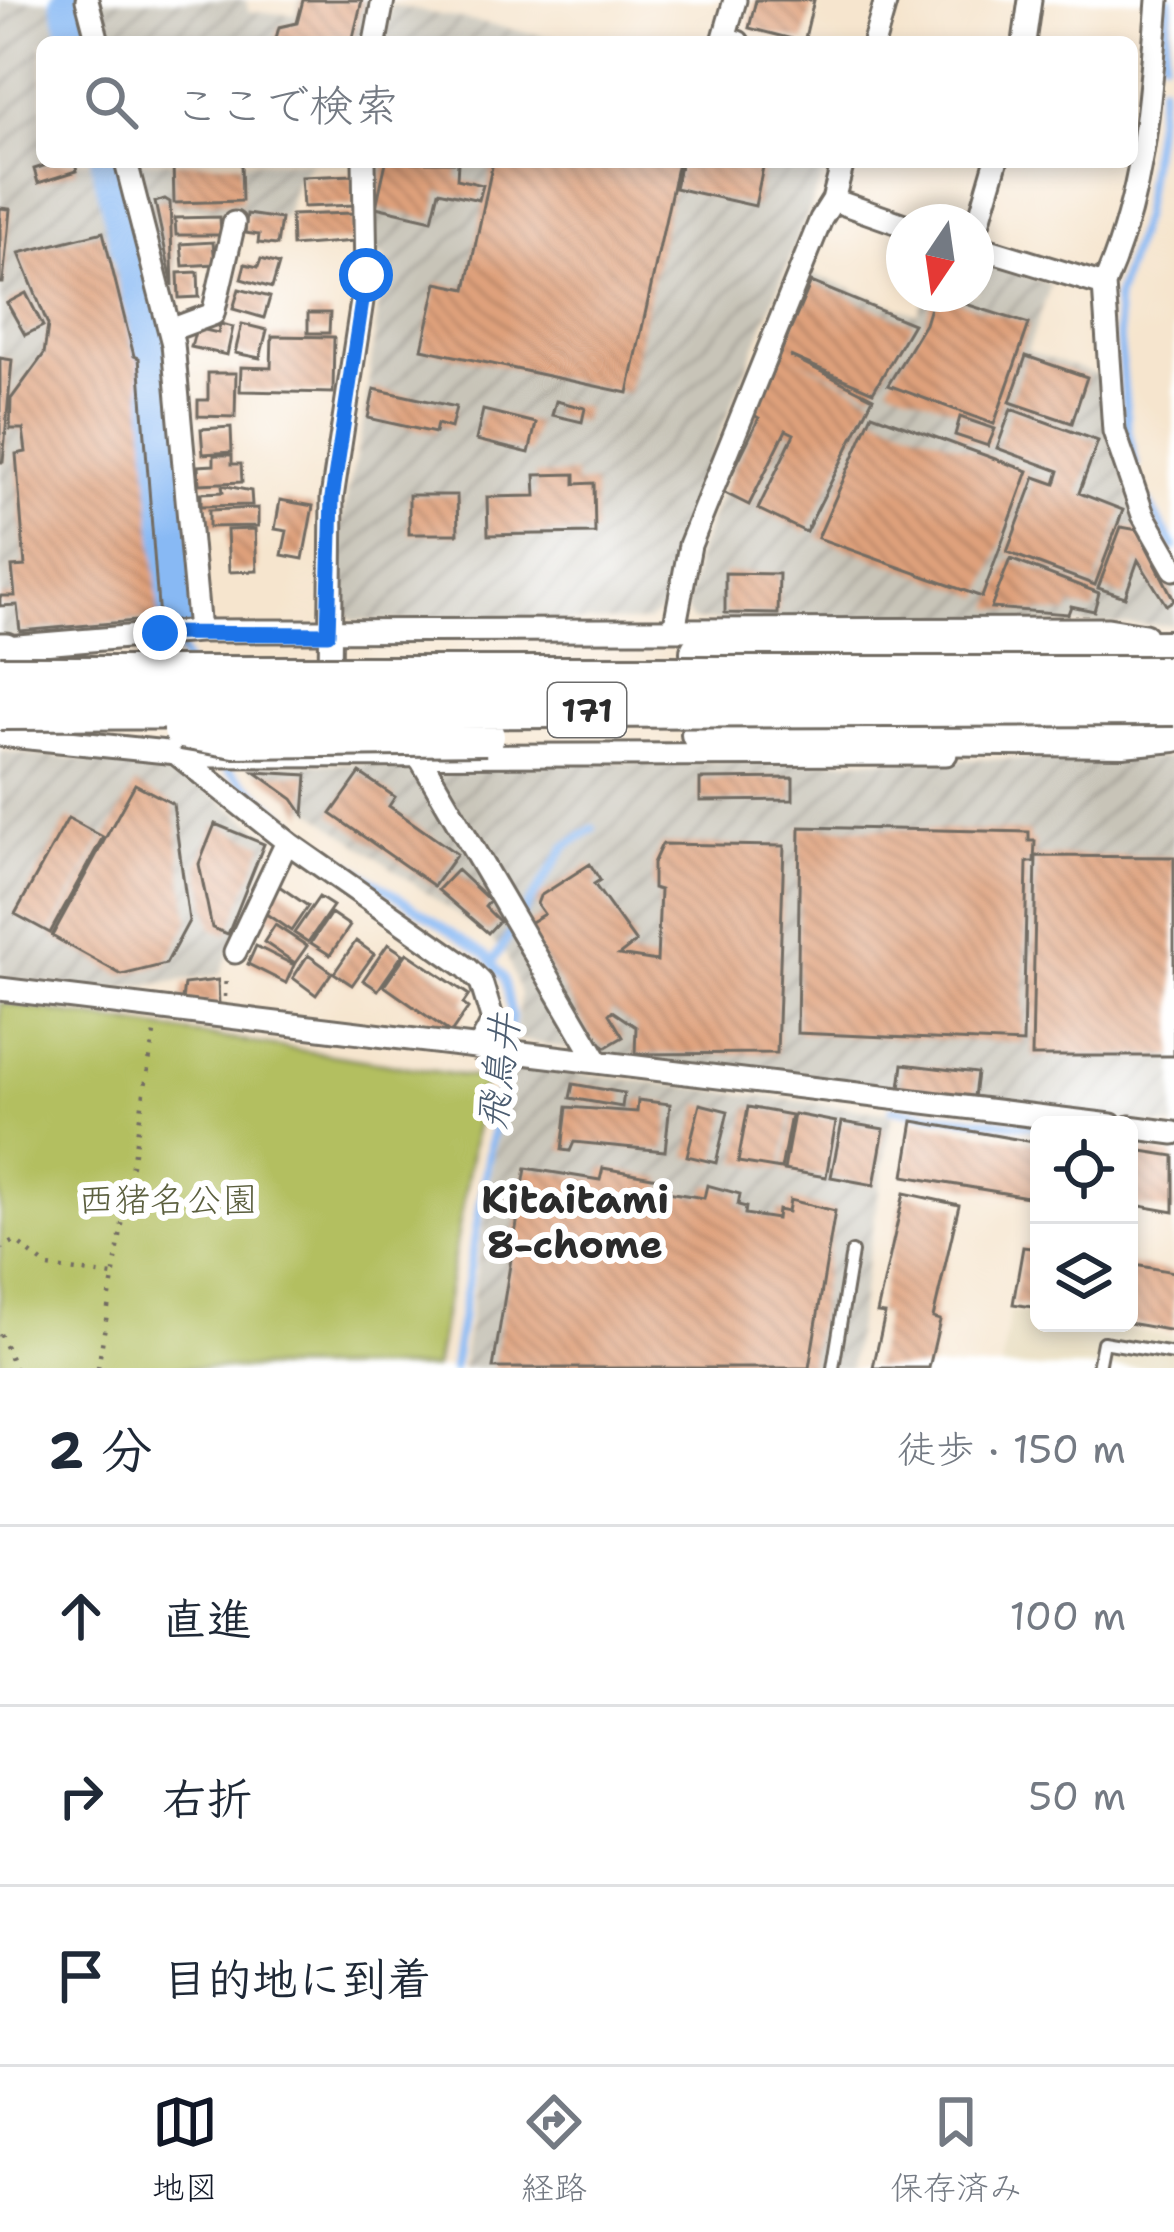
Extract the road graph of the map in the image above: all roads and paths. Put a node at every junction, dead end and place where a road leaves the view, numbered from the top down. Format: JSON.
{"nodes":[{"id":1,"x":87,"y":0,"type":"edge"},
{"id":2,"x":383,"y":0,"type":"edge"},
{"id":3,"x":734,"y":0,"type":"edge"},
{"id":4,"x":886,"y":0,"type":"edge"},
{"id":5,"x":1030,"y":0,"type":"edge"},
{"id":6,"x":1158,"y":0,"type":"edge"},
{"id":7,"x":96,"y":36,"type":"edge"},
{"id":8,"x":376,"y":36,"type":"edge"},
{"id":9,"x":725,"y":36,"type":"edge"},
{"id":10,"x":876,"y":36,"type":"edge"},
{"id":11,"x":1025,"y":36,"type":"edge"},
{"id":12,"x":128,"y":168,"type":"edge"},
{"id":13,"x":364,"y":168,"type":"edge"},
{"id":14,"x":841,"y":168,"type":"edge"},
{"id":15,"x":994,"y":168,"type":"edge"},
{"id":16,"x":833,"y":200,"type":"junction"},
{"id":17,"x":984,"y":204,"type":"edge"},
{"id":18,"x":886,"y":219,"type":"edge"},
{"id":19,"x":234,"y":223,"type":"dead end"},
{"id":20,"x":994,"y":252,"type":"edge"},
{"id":21,"x":1103,"y":285,"type":"junction"},
{"id":22,"x":170,"y":330,"type":"junction"},
{"id":23,"x":1174,"y":569,"type":"edge"},
{"id":24,"x":199,"y":631,"type":"junction"},
{"id":25,"x":435,"y":632,"type":"junction"},
{"id":26,"x":328,"y":634,"type":"junction"},
{"id":27,"x":687,"y":641,"type":"junction"},
{"id":28,"x":1174,"y":644,"type":"edge"},
{"id":29,"x":2,"y":657,"type":"edge"},
{"id":30,"x":1174,"y":675,"type":"edge"},
{"id":31,"x":145,"y":677,"type":"junction"},
{"id":32,"x":1174,"y":706,"type":"edge"},
{"id":33,"x":81,"y":714,"type":"junction"},
{"id":34,"x":4,"y":728,"type":"edge"},
{"id":35,"x":1174,"y":733,"type":"edge"},
{"id":36,"x":1174,"y":742,"type":"edge"},
{"id":37,"x":178,"y":755,"type":"junction"},
{"id":38,"x":428,"y":758,"type":"junction"},
{"id":39,"x":332,"y":759,"type":"junction"},
{"id":40,"x":286,"y":842,"type":"junction"},
{"id":41,"x":235,"y":952,"type":"joint"},
{"id":42,"x":0,"y":988,"type":"edge"},
{"id":43,"x":226,"y":1017,"type":"junction"},
{"id":44,"x":154,"y":1033,"type":"dead end"},
{"id":45,"x":483,"y":1050,"type":"junction"},
{"id":46,"x":598,"y":1062,"type":"junction"},
{"id":47,"x":1038,"y":1116,"type":"edge"},
{"id":48,"x":1138,"y":1128,"type":"edge"},
{"id":49,"x":1174,"y":1133,"type":"edge"},
{"id":50,"x":0,"y":1249,"type":"edge"},
{"id":51,"x":852,"y":1252,"type":"dead end"},
{"id":52,"x":113,"y":1276,"type":"junction"},
{"id":53,"x":0,"y":1334,"type":"edge"},
{"id":54,"x":1174,"y":1354,"type":"edge"},
{"id":55,"x":15,"y":1368,"type":"edge"},
{"id":56,"x":98,"y":1368,"type":"edge"},
{"id":57,"x":832,"y":1368,"type":"edge"},
{"id":58,"x":1098,"y":1368,"type":"edge"}],
"edges":[{"from":1,"to":7,"type":"street"},
{"from":2,"to":8,"type":"street"},
{"from":3,"to":9,"type":"street"},
{"from":4,"to":10,"type":"street"},
{"from":5,"to":11,"type":"street"},
{"from":6,"to":21,"type":"street"},
{"from":12,"to":22,"type":"street"},
{"from":13,"to":26,"type":"street"},
{"from":14,"to":16,"type":"street"},
{"from":15,"to":17,"type":"street"},
{"from":16,"to":18,"type":"street"},
{"from":16,"to":27,"type":"street"},
{"from":19,"to":22,"type":"street"},
{"from":20,"to":21,"type":"street"},
{"from":21,"to":23,"type":"street"},
{"from":22,"to":24,"type":"street"},
{"from":24,"to":26,"type":"street"},
{"from":24,"to":29,"type":"street"},
{"from":25,"to":26,"type":"street"},
{"from":25,"to":27,"type":"street"},
{"from":25,"to":38,"type":"street"},
{"from":26,"to":39,"type":"street"},
{"from":27,"to":28,"type":"highway","number":"171"},
{"from":27,"to":31,"type":"highway","number":"171","bridge":true},
{"from":29,"to":31,"type":"highway","number":"171","bridge":true},
{"from":29,"to":34,"type":"street"},
{"from":30,"to":31,"type":"highway","number":"171","bridge":true},
{"from":32,"to":33,"type":"highway","number":"171","bridge":true},
{"from":33,"to":34,"type":"highway","number":"171","bridge":true},
{"from":33,"to":35,"type":"highway","number":"171","bridge":true},
{"from":34,"to":37,"type":"street"},
{"from":36,"to":38,"type":"street"},
{"from":37,"to":39,"type":"street"},
{"from":37,"to":40,"type":"street"},
{"from":38,"to":39,"type":"street"},
{"from":38,"to":46,"type":"street"},
{"from":40,"to":41,"type":"street"},
{"from":40,"to":45,"type":"street"},
{"from":41,"to":43,"type":"path"},
{"from":42,"to":43,"type":"street"},
{"from":43,"to":45,"type":"street"},
{"from":44,"to":52,"type":"path"},
{"from":45,"to":46,"type":"street"},
{"from":46,"to":47,"type":"street"},
{"from":48,"to":49,"type":"street"},
{"from":50,"to":52,"type":"path"},
{"from":51,"to":57,"type":"lane"},
{"from":52,"to":56,"type":"path"},
{"from":53,"to":55,"type":"path"},
{"from":54,"to":58,"type":"lane"}]}
